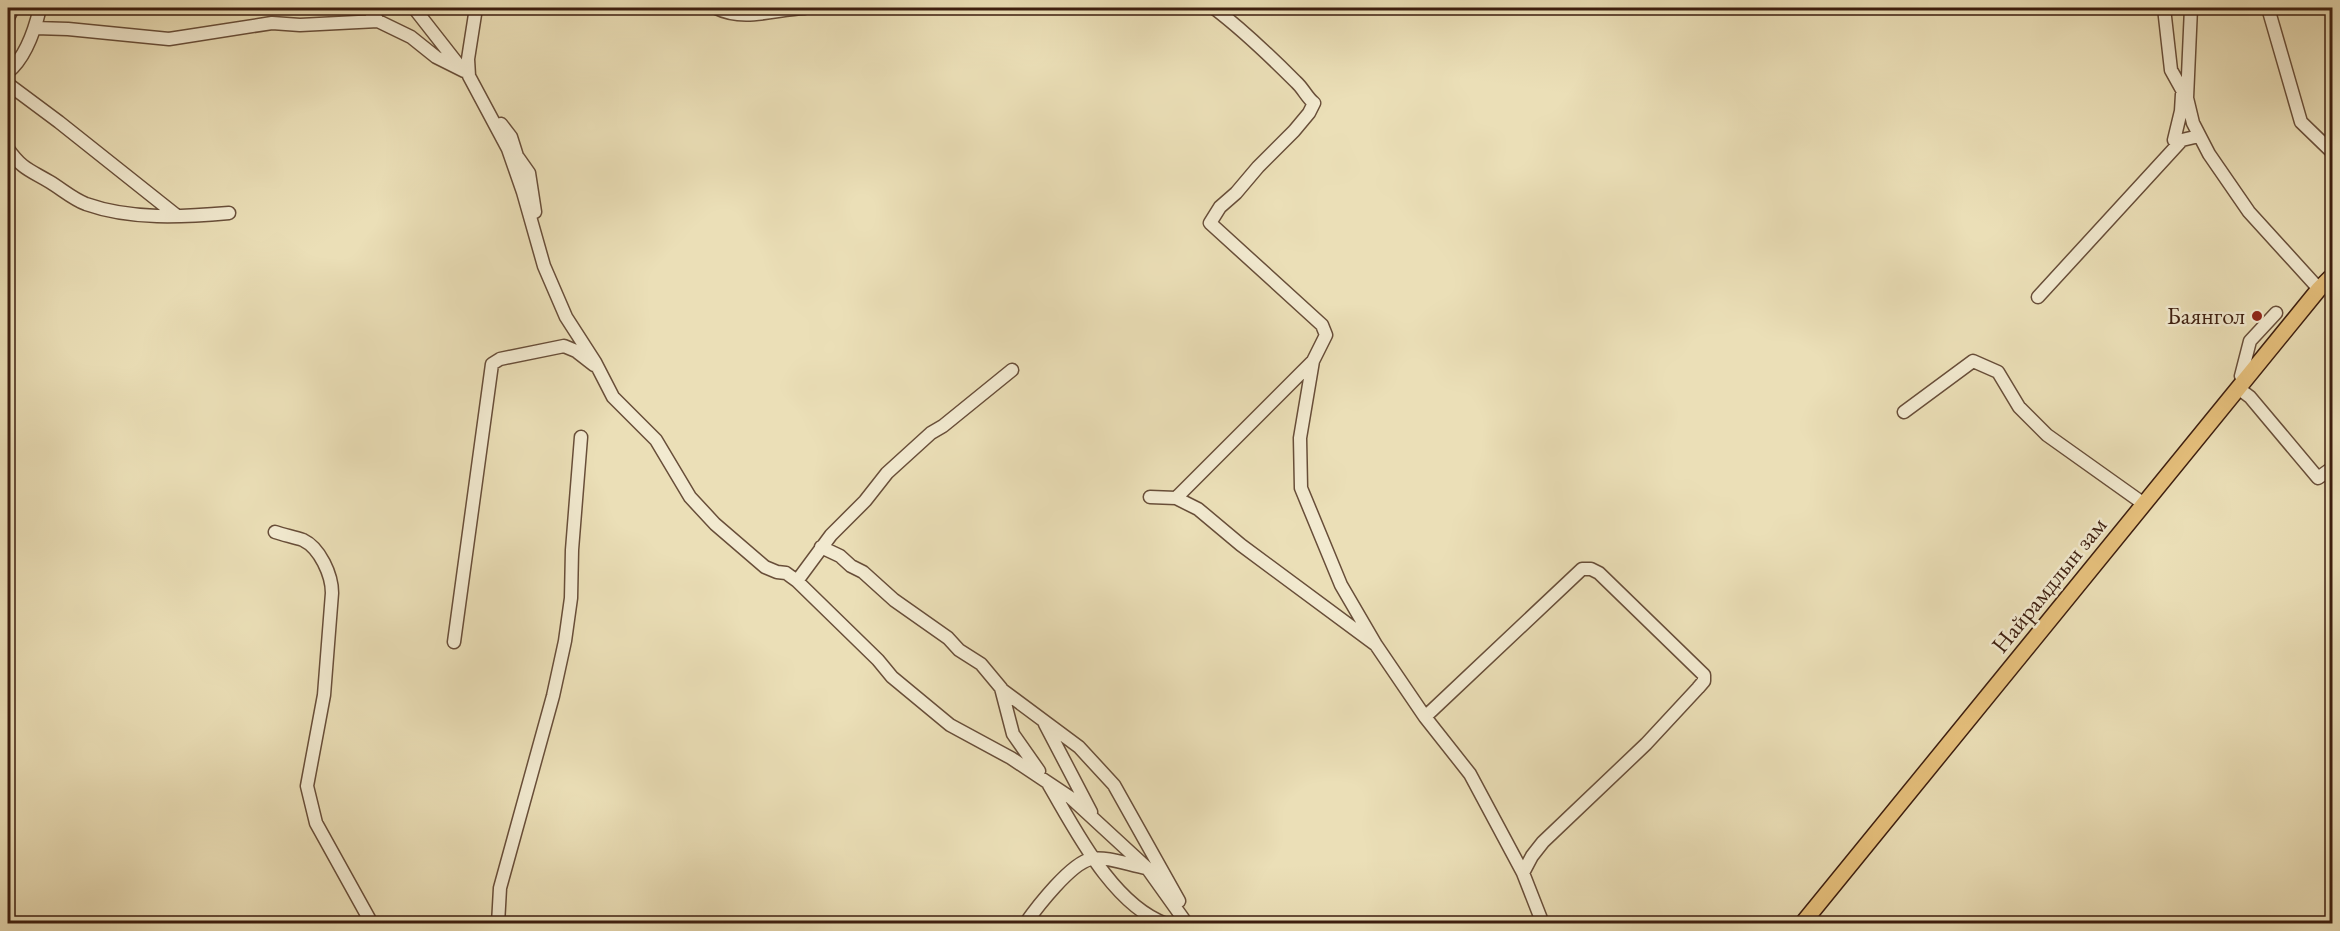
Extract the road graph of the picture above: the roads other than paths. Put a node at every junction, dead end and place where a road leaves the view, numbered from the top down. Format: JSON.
{"nodes":[{"id":1,"x":13,"y":8,"type":"edge"},
{"id":2,"x":40,"y":8,"type":"edge"},
{"id":3,"x":368,"y":8,"type":"edge"},
{"id":4,"x":414,"y":8,"type":"edge"},
{"id":5,"x":476,"y":8,"type":"edge"},
{"id":6,"x":716,"y":8,"type":"edge"},
{"id":7,"x":805,"y":8,"type":"edge"},
{"id":8,"x":1214,"y":8,"type":"edge"},
{"id":9,"x":2164,"y":8,"type":"edge"},
{"id":10,"x":2191,"y":8,"type":"edge"},
{"id":11,"x":2268,"y":8,"type":"edge"},
{"id":12,"x":8,"y":18,"type":"edge"},
{"id":13,"x":378,"y":21,"type":"junction"},
{"id":14,"x":35,"y":28,"type":"junction"},
{"id":15,"x":8,"y":72,"type":"edge"},
{"id":16,"x":466,"y":73,"type":"junction"},
{"id":17,"x":8,"y":84,"type":"edge"},
{"id":18,"x":2184,"y":93,"type":"junction"},
{"id":19,"x":2199,"y":135,"type":"junction"},
{"id":20,"x":2174,"y":140,"type":"dead end"},
{"id":21,"x":8,"y":148,"type":"edge"},
{"id":22,"x":2332,"y":152,"type":"edge"},
{"id":23,"x":230,"y":213,"type":"dead end"},
{"id":24,"x":177,"y":215,"type":"junction"},
{"id":25,"x":2332,"y":276,"type":"edge"},
{"id":26,"x":2319,"y":289,"type":"junction"},
{"id":27,"x":2038,"y":297,"type":"dead end"},
{"id":28,"x":2276,"y":313,"type":"dead end"},
{"id":29,"x":1312,"y":361,"type":"junction"},
{"id":30,"x":598,"y":367,"type":"junction"},
{"id":31,"x":1012,"y":370,"type":"dead end"},
{"id":32,"x":2242,"y":384,"type":"junction"},
{"id":33,"x":1904,"y":412,"type":"dead end"},
{"id":34,"x":581,"y":437,"type":"dead end"},
{"id":35,"x":2332,"y":468,"type":"edge"},
{"id":36,"x":1149,"y":497,"type":"dead end"},
{"id":37,"x":1176,"y":498,"type":"junction"},
{"id":38,"x":2144,"y":504,"type":"junction"},
{"id":39,"x":275,"y":532,"type":"dead end"},
{"id":40,"x":821,"y":548,"type":"junction"},
{"id":41,"x":797,"y":581,"type":"junction"},
{"id":42,"x":454,"y":642,"type":"dead end"},
{"id":43,"x":1376,"y":645,"type":"junction"},
{"id":44,"x":1001,"y":688,"type":"junction"},
{"id":45,"x":1425,"y":717,"type":"junction"},
{"id":46,"x":1043,"y":720,"type":"junction"},
{"id":47,"x":1047,"y":781,"type":"junction"},
{"id":48,"x":1096,"y":821,"type":"junction"},
{"id":49,"x":1092,"y":859,"type":"junction"},
{"id":50,"x":1147,"y":868,"type":"junction"},
{"id":51,"x":1523,"y":873,"type":"junction"},
{"id":52,"x":1184,"y":920,"type":"edge"},
{"id":53,"x":372,"y":924,"type":"edge"},
{"id":54,"x":498,"y":924,"type":"edge"},
{"id":55,"x":1025,"y":924,"type":"edge"},
{"id":56,"x":1166,"y":924,"type":"edge"},
{"id":57,"x":1543,"y":924,"type":"edge"},
{"id":58,"x":1802,"y":924,"type":"edge"}],
"edges":[{"from":1,"to":12,"type":"street"},
{"from":2,"to":14,"type":"street"},
{"from":3,"to":13,"type":"street"},
{"from":4,"to":16,"type":"street"},
{"from":5,"to":16,"type":"street"},
{"from":6,"to":7,"type":"street"},
{"from":8,"to":29,"type":"street"},
{"from":9,"to":18,"type":"street"},
{"from":10,"to":18,"type":"street"},
{"from":11,"to":22,"type":"street"},
{"from":13,"to":14,"type":"street"},
{"from":13,"to":16,"type":"street"},
{"from":14,"to":15,"type":"street"},
{"from":16,"to":30,"type":"street"},
{"from":17,"to":24,"type":"street"},
{"from":18,"to":19,"type":"street"},
{"from":18,"to":20,"type":"street"},
{"from":19,"to":26,"type":"street"},
{"from":19,"to":27,"type":"street"},
{"from":21,"to":24,"type":"street"},
{"from":23,"to":24,"type":"street"},
{"from":25,"to":26,"type":"main road","name":"Найрамдлын зам"},
{"from":26,"to":32,"type":"main road","name":"Найрамдлын зам"},
{"from":28,"to":32,"type":"street"},
{"from":29,"to":37,"type":"street"},
{"from":29,"to":43,"type":"street"},
{"from":30,"to":41,"type":"street"},
{"from":30,"to":42,"type":"street"},
{"from":31,"to":40,"type":"street"},
{"from":32,"to":35,"type":"street"},
{"from":32,"to":38,"type":"main road","name":"Найрамдлын зам"},
{"from":33,"to":38,"type":"street"},
{"from":34,"to":54,"type":"street"},
{"from":36,"to":37,"type":"street"},
{"from":37,"to":43,"type":"street"},
{"from":38,"to":58,"type":"main road","name":"Найрамдлын зам"},
{"from":39,"to":53,"type":"street"},
{"from":40,"to":41,"type":"street"},
{"from":40,"to":44,"type":"street"},
{"from":41,"to":47,"type":"street"},
{"from":43,"to":45,"type":"street"},
{"from":44,"to":46,"type":"street"},
{"from":44,"to":47,"type":"street"},
{"from":45,"to":51,"type":"street"},
{"from":45,"to":51,"type":"street"},
{"from":46,"to":48,"type":"street"},
{"from":46,"to":52,"type":"street"},
{"from":47,"to":48,"type":"street"},
{"from":47,"to":49,"type":"street"},
{"from":48,"to":50,"type":"street"},
{"from":49,"to":50,"type":"street"},
{"from":49,"to":55,"type":"street"},
{"from":49,"to":56,"type":"street"},
{"from":50,"to":52,"type":"street"},
{"from":51,"to":57,"type":"street"}]}
